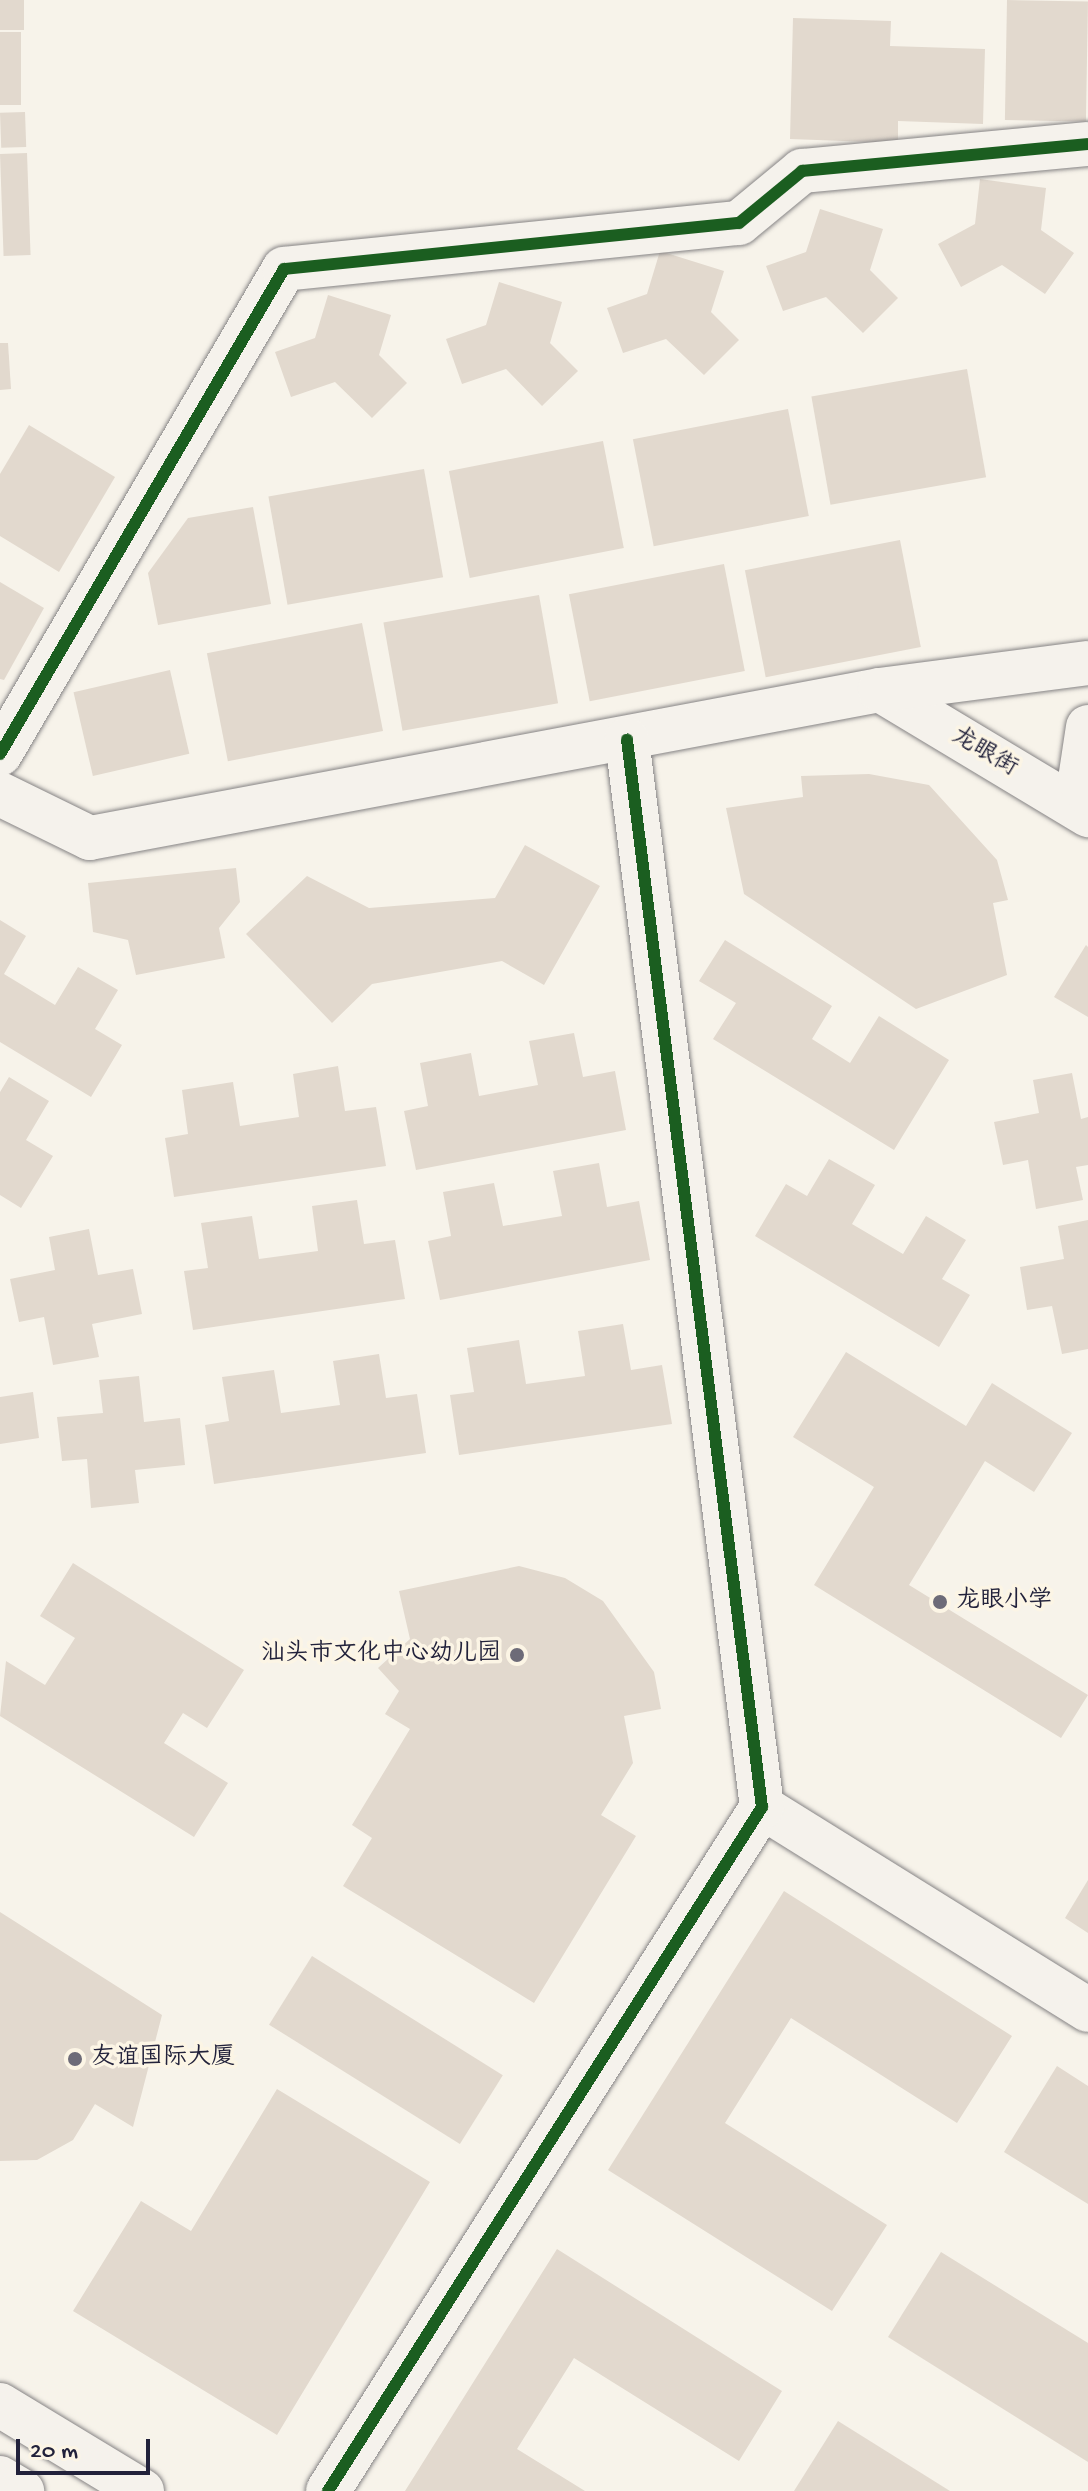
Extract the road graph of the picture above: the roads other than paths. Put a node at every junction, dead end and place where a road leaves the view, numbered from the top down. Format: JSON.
{"nodes":[{"id":1,"x":1088,"y":144,"type":"edge"},
{"id":2,"x":1082,"y":655,"type":"edge"},
{"id":3,"x":880,"y":690,"type":"junction"},
{"id":4,"x":1088,"y":727,"type":"edge"},
{"id":5,"x":627,"y":740,"type":"junction"},
{"id":6,"x":0,"y":754,"type":"edge"},
{"id":7,"x":1088,"y":793,"type":"edge"},
{"id":8,"x":0,"y":794,"type":"edge"},
{"id":9,"x":1088,"y":815,"type":"edge"},
{"id":10,"x":762,"y":1807,"type":"junction"},
{"id":11,"x":1088,"y":2010,"type":"edge"},
{"id":12,"x":0,"y":2405,"type":"edge"},
{"id":13,"x":0,"y":2478,"type":"edge"},
{"id":14,"x":22,"y":2491,"type":"edge"},
{"id":15,"x":142,"y":2491,"type":"edge"},
{"id":16,"x":328,"y":2491,"type":"edge"}],
"edges":[{"from":1,"to":6,"type":"street"},
{"from":2,"to":3,"type":"street"},
{"from":3,"to":5,"type":"street"},
{"from":3,"to":9,"type":"street","name":"龙眼街"},
{"from":4,"to":7,"type":"street"},
{"from":5,"to":8,"type":"street"},
{"from":5,"to":10,"type":"street"},
{"from":10,"to":11,"type":"street"},
{"from":10,"to":16,"type":"street"},
{"from":12,"to":15,"type":"street"},
{"from":13,"to":14,"type":"street"}]}
